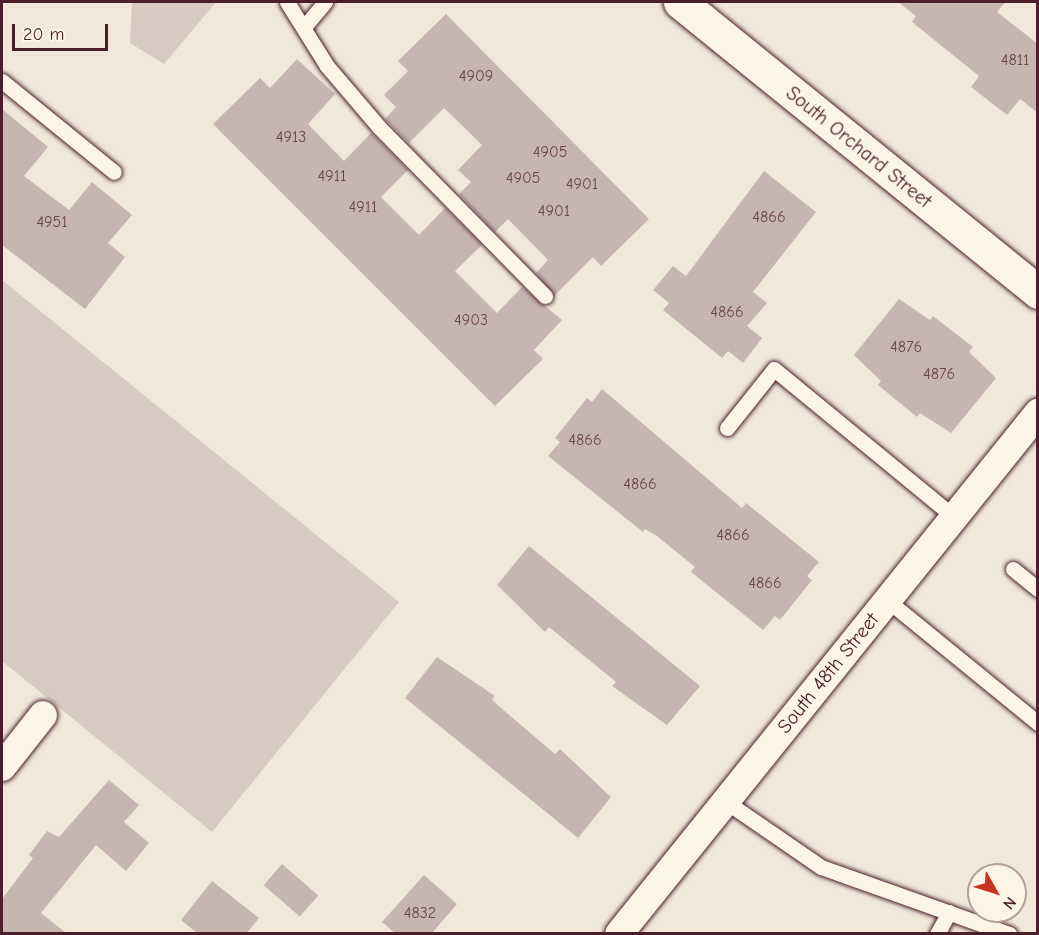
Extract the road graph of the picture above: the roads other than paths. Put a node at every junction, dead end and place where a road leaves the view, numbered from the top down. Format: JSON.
{"nodes":[{"id":1,"x":287,"y":2,"type":"edge"},
{"id":2,"x":325,"y":2,"type":"edge"},
{"id":3,"x":680,"y":2,"type":"edge"},
{"id":4,"x":304,"y":27,"type":"junction"},
{"id":5,"x":2,"y":81,"type":"edge"},
{"id":6,"x":114,"y":172,"type":"dead end"},
{"id":7,"x":1038,"y":292,"type":"edge"},
{"id":8,"x":545,"y":296,"type":"dead end"},
{"id":9,"x":1038,"y":413,"type":"edge"},
{"id":10,"x":727,"y":428,"type":"dead end"},
{"id":11,"x":954,"y":517,"type":"junction"},
{"id":12,"x":1013,"y":569,"type":"dead end"},
{"id":13,"x":1038,"y":589,"type":"edge"},
{"id":14,"x":887,"y":600,"type":"junction"},
{"id":15,"x":43,"y":715,"type":"dead end"},
{"id":16,"x":1038,"y":723,"type":"edge"},
{"id":17,"x":2,"y":767,"type":"edge"},
{"id":18,"x":725,"y":801,"type":"junction"},
{"id":19,"x":949,"y":912,"type":"junction"},
{"id":20,"x":619,"y":933,"type":"edge"},
{"id":21,"x":937,"y":933,"type":"edge"},
{"id":22,"x":1009,"y":933,"type":"edge"}],
"edges":[{"from":1,"to":4,"type":"lane"},
{"from":2,"to":4,"type":"lane"},
{"from":3,"to":7,"type":"main road","name":"South Orchard Street"},
{"from":4,"to":8,"type":"lane"},
{"from":5,"to":6,"type":"lane"},
{"from":9,"to":11,"type":"street","name":"South 48th Street"},
{"from":10,"to":11,"type":"lane"},
{"from":11,"to":14,"type":"street","name":"South 48th Street"},
{"from":12,"to":13,"type":"lane"},
{"from":14,"to":16,"type":"lane"},
{"from":14,"to":18,"type":"street","name":"South 48th Street"},
{"from":15,"to":17,"type":"street"},
{"from":18,"to":19,"type":"lane"},
{"from":18,"to":20,"type":"street","name":"South 48th Street"},
{"from":19,"to":21,"type":"lane"},
{"from":19,"to":22,"type":"lane"}]}
